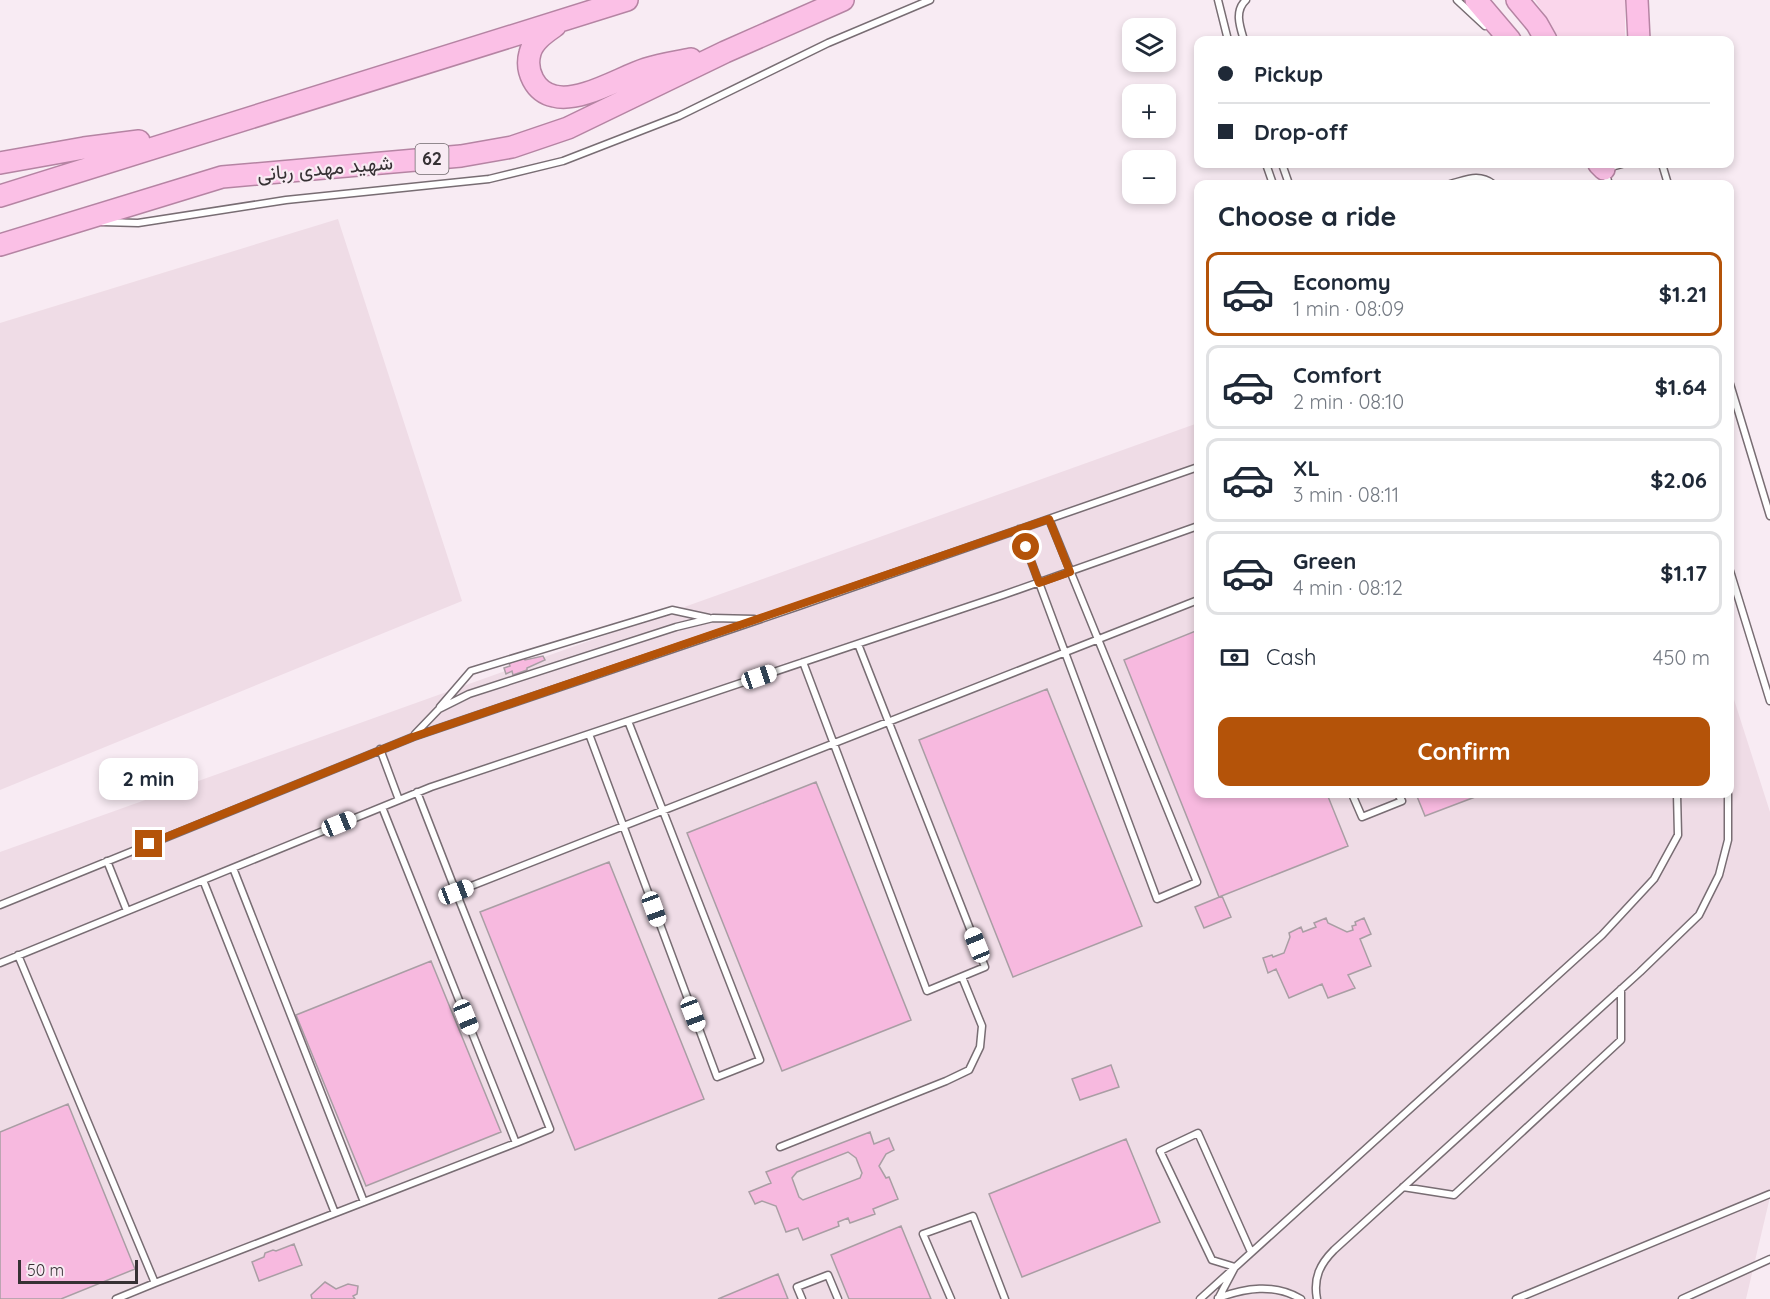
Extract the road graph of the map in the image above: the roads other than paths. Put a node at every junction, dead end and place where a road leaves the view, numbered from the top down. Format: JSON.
{"nodes":[{"id":1,"x":627,"y":0,"type":"edge"},
{"id":2,"x":843,"y":0,"type":"edge"},
{"id":3,"x":930,"y":0,"type":"edge"},
{"id":4,"x":1218,"y":0,"type":"edge"},
{"id":5,"x":1246,"y":0,"type":"edge"},
{"id":6,"x":1457,"y":0,"type":"edge"},
{"id":7,"x":1476,"y":0,"type":"edge"},
{"id":8,"x":1517,"y":0,"type":"edge"},
{"id":9,"x":1637,"y":0,"type":"edge"},
{"id":10,"x":562,"y":21,"type":"junction"},
{"id":11,"x":1227,"y":36,"type":"edge"},
{"id":12,"x":1243,"y":36,"type":"edge"},
{"id":13,"x":1500,"y":36,"type":"edge"},
{"id":14,"x":1500,"y":36,"type":"edge"},
{"id":15,"x":1544,"y":36,"type":"edge"},
{"id":16,"x":1639,"y":36,"type":"edge"},
{"id":17,"x":725,"y":52,"type":"junction"},
{"id":18,"x":193,"y":134,"type":"junction"},
{"id":19,"x":0,"y":163,"type":"edge"},
{"id":20,"x":1464,"y":180,"type":"edge"},
{"id":21,"x":1487,"y":180,"type":"edge"},
{"id":22,"x":0,"y":196,"type":"edge"},
{"id":23,"x":73,"y":221,"type":"junction"},
{"id":24,"x":0,"y":245,"type":"edge"},
{"id":25,"x":1734,"y":397,"type":"edge"},
{"id":26,"x":1194,"y":468,"type":"edge"},
{"id":27,"x":1770,"y":516,"type":"edge"},
{"id":28,"x":1049,"y":519,"type":"junction"},
{"id":29,"x":1194,"y":527,"type":"edge"},
{"id":30,"x":1019,"y":529,"type":"junction"},
{"id":31,"x":1070,"y":572,"type":"junction"},
{"id":32,"x":1039,"y":583,"type":"junction"},
{"id":33,"x":1734,"y":584,"type":"edge"},
{"id":34,"x":1194,"y":602,"type":"edge"},
{"id":35,"x":713,"y":618,"type":"junction"},
{"id":36,"x":761,"y":619,"type":"junction"},
{"id":37,"x":1098,"y":639,"type":"junction"},
{"id":38,"x":858,"y":644,"type":"junction"},
{"id":39,"x":1065,"y":652,"type":"junction"},
{"id":40,"x":803,"y":662,"type":"junction"},
{"id":41,"x":1770,"y":701,"type":"edge"},
{"id":42,"x":439,"y":709,"type":"junction"},
{"id":43,"x":628,"y":721,"type":"junction"},
{"id":44,"x":889,"y":721,"type":"junction"},
{"id":45,"x":589,"y":734,"type":"junction"},
{"id":46,"x":413,"y":737,"type":"junction"},
{"id":47,"x":834,"y":743,"type":"junction"},
{"id":48,"x":380,"y":749,"type":"junction"},
{"id":49,"x":417,"y":792,"type":"junction"},
{"id":50,"x":1354,"y":798,"type":"edge"},
{"id":51,"x":1400,"y":798,"type":"edge"},
{"id":52,"x":1677,"y":798,"type":"edge"},
{"id":53,"x":1728,"y":798,"type":"edge"},
{"id":54,"x":399,"y":800,"type":"junction"},
{"id":55,"x":382,"y":807,"type":"junction"},
{"id":56,"x":663,"y":810,"type":"junction"},
{"id":57,"x":623,"y":826,"type":"junction"},
{"id":58,"x":107,"y":861,"type":"junction"},
{"id":59,"x":232,"y":868,"type":"junction"},
{"id":60,"x":203,"y":880,"type":"junction"},
{"id":61,"x":456,"y":892,"type":"junction"},
{"id":62,"x":0,"y":905,"type":"edge"},
{"id":63,"x":127,"y":911,"type":"junction"},
{"id":64,"x":18,"y":956,"type":"junction"},
{"id":65,"x":0,"y":963,"type":"edge"},
{"id":66,"x":962,"y":976,"type":"junction"},
{"id":67,"x":1621,"y":989,"type":"junction"},
{"id":68,"x":516,"y":1143,"type":"junction"},
{"id":69,"x":780,"y":1147,"type":"dead end"},
{"id":70,"x":1403,"y":1187,"type":"junction"},
{"id":71,"x":1770,"y":1194,"type":"edge"},
{"id":72,"x":364,"y":1202,"type":"junction"},
{"id":73,"x":335,"y":1213,"type":"junction"},
{"id":74,"x":1251,"y":1252,"type":"junction"},
{"id":75,"x":1770,"y":1259,"type":"edge"},
{"id":76,"x":1235,"y":1267,"type":"junction"},
{"id":77,"x":155,"y":1283,"type":"junction"},
{"id":78,"x":1527,"y":1297,"type":"edge"},
{"id":79,"x":1218,"y":1298,"type":"edge"},
{"id":80,"x":116,"y":1299,"type":"edge"},
{"id":81,"x":802,"y":1299,"type":"edge"},
{"id":82,"x":838,"y":1299,"type":"edge"},
{"id":83,"x":951,"y":1299,"type":"edge"},
{"id":84,"x":1005,"y":1299,"type":"edge"},
{"id":85,"x":1200,"y":1299,"type":"edge"},
{"id":86,"x":1301,"y":1299,"type":"edge"},
{"id":87,"x":1317,"y":1299,"type":"edge"},
{"id":88,"x":1516,"y":1299,"type":"edge"},
{"id":89,"x":1682,"y":1299,"type":"edge"}],
"edges":[{"from":1,"to":10,"type":"highway"},
{"from":2,"to":17,"type":"highway","name":"شهید مهدی ربانی","number":"62"},
{"from":3,"to":23,"type":"lane"},
{"from":4,"to":11,"type":"lane"},
{"from":5,"to":12,"type":"lane"},
{"from":6,"to":13,"type":"lane"},
{"from":7,"to":14,"type":"highway"},
{"from":8,"to":15,"type":"highway"},
{"from":9,"to":16,"type":"highway"},
{"from":10,"to":17,"type":"highway"},
{"from":10,"to":18,"type":"highway"},
{"from":17,"to":23,"type":"highway","name":"شهید مهدی ربانی","number":"62"},
{"from":18,"to":19,"type":"highway"},
{"from":18,"to":22,"type":"highway"},
{"from":20,"to":21,"type":"lane"},
{"from":23,"to":24,"type":"highway","name":"شهید مهدی ربانی","number":"62"},
{"from":25,"to":27,"type":"lane"},
{"from":26,"to":28,"type":"lane"},
{"from":28,"to":30,"type":"lane"},
{"from":28,"to":31,"type":"lane"},
{"from":29,"to":31,"type":"lane"},
{"from":30,"to":32,"type":"lane"},
{"from":30,"to":36,"type":"lane"},
{"from":31,"to":32,"type":"lane"},
{"from":31,"to":37,"type":"lane"},
{"from":32,"to":38,"type":"lane"},
{"from":32,"to":39,"type":"lane"},
{"from":33,"to":41,"type":"lane"},
{"from":34,"to":37,"type":"lane"},
{"from":35,"to":36,"type":"lane"},
{"from":35,"to":42,"type":"lane"},
{"from":35,"to":42,"type":"lane"},
{"from":36,"to":46,"type":"lane"},
{"from":37,"to":39,"type":"lane"},
{"from":37,"to":39,"type":"lane"},
{"from":38,"to":40,"type":"lane"},
{"from":38,"to":44,"type":"lane"},
{"from":39,"to":44,"type":"lane"},
{"from":40,"to":43,"type":"lane"},
{"from":40,"to":47,"type":"lane"},
{"from":42,"to":46,"type":"lane"},
{"from":43,"to":45,"type":"lane"},
{"from":43,"to":56,"type":"lane"},
{"from":44,"to":47,"type":"lane"},
{"from":44,"to":66,"type":"lane"},
{"from":45,"to":49,"type":"lane"},
{"from":45,"to":57,"type":"lane"},
{"from":46,"to":48,"type":"lane"},
{"from":47,"to":56,"type":"lane"},
{"from":47,"to":66,"type":"lane"},
{"from":48,"to":54,"type":"lane"},
{"from":48,"to":58,"type":"lane"},
{"from":49,"to":54,"type":"lane"},
{"from":49,"to":61,"type":"lane"},
{"from":50,"to":51,"type":"lane"},
{"from":52,"to":74,"type":"lane"},
{"from":53,"to":67,"type":"lane"},
{"from":54,"to":55,"type":"lane"},
{"from":55,"to":59,"type":"lane"},
{"from":55,"to":68,"type":"lane"},
{"from":56,"to":57,"type":"lane"},
{"from":56,"to":57,"type":"lane"},
{"from":57,"to":61,"type":"lane"},
{"from":58,"to":62,"type":"lane"},
{"from":58,"to":63,"type":"lane"},
{"from":59,"to":60,"type":"lane"},
{"from":59,"to":72,"type":"lane"},
{"from":60,"to":63,"type":"lane"},
{"from":60,"to":73,"type":"lane"},
{"from":61,"to":68,"type":"lane"},
{"from":63,"to":64,"type":"lane"},
{"from":64,"to":65,"type":"lane"},
{"from":64,"to":77,"type":"lane"},
{"from":66,"to":69,"type":"lane"},
{"from":67,"to":70,"type":"lane"},
{"from":67,"to":70,"type":"lane"},
{"from":68,"to":72,"type":"lane"},
{"from":70,"to":87,"type":"lane"},
{"from":71,"to":78,"type":"lane"},
{"from":72,"to":73,"type":"lane"},
{"from":73,"to":77,"type":"lane"},
{"from":74,"to":76,"type":"lane"},
{"from":74,"to":76,"type":"lane"},
{"from":75,"to":89,"type":"lane"},
{"from":76,"to":79,"type":"lane"},
{"from":76,"to":85,"type":"lane"},
{"from":77,"to":80,"type":"lane"},
{"from":78,"to":88,"type":"lane"},
{"from":79,"to":86,"type":"lane"},
{"from":81,"to":82,"type":"lane"},
{"from":83,"to":84,"type":"lane"}]}
